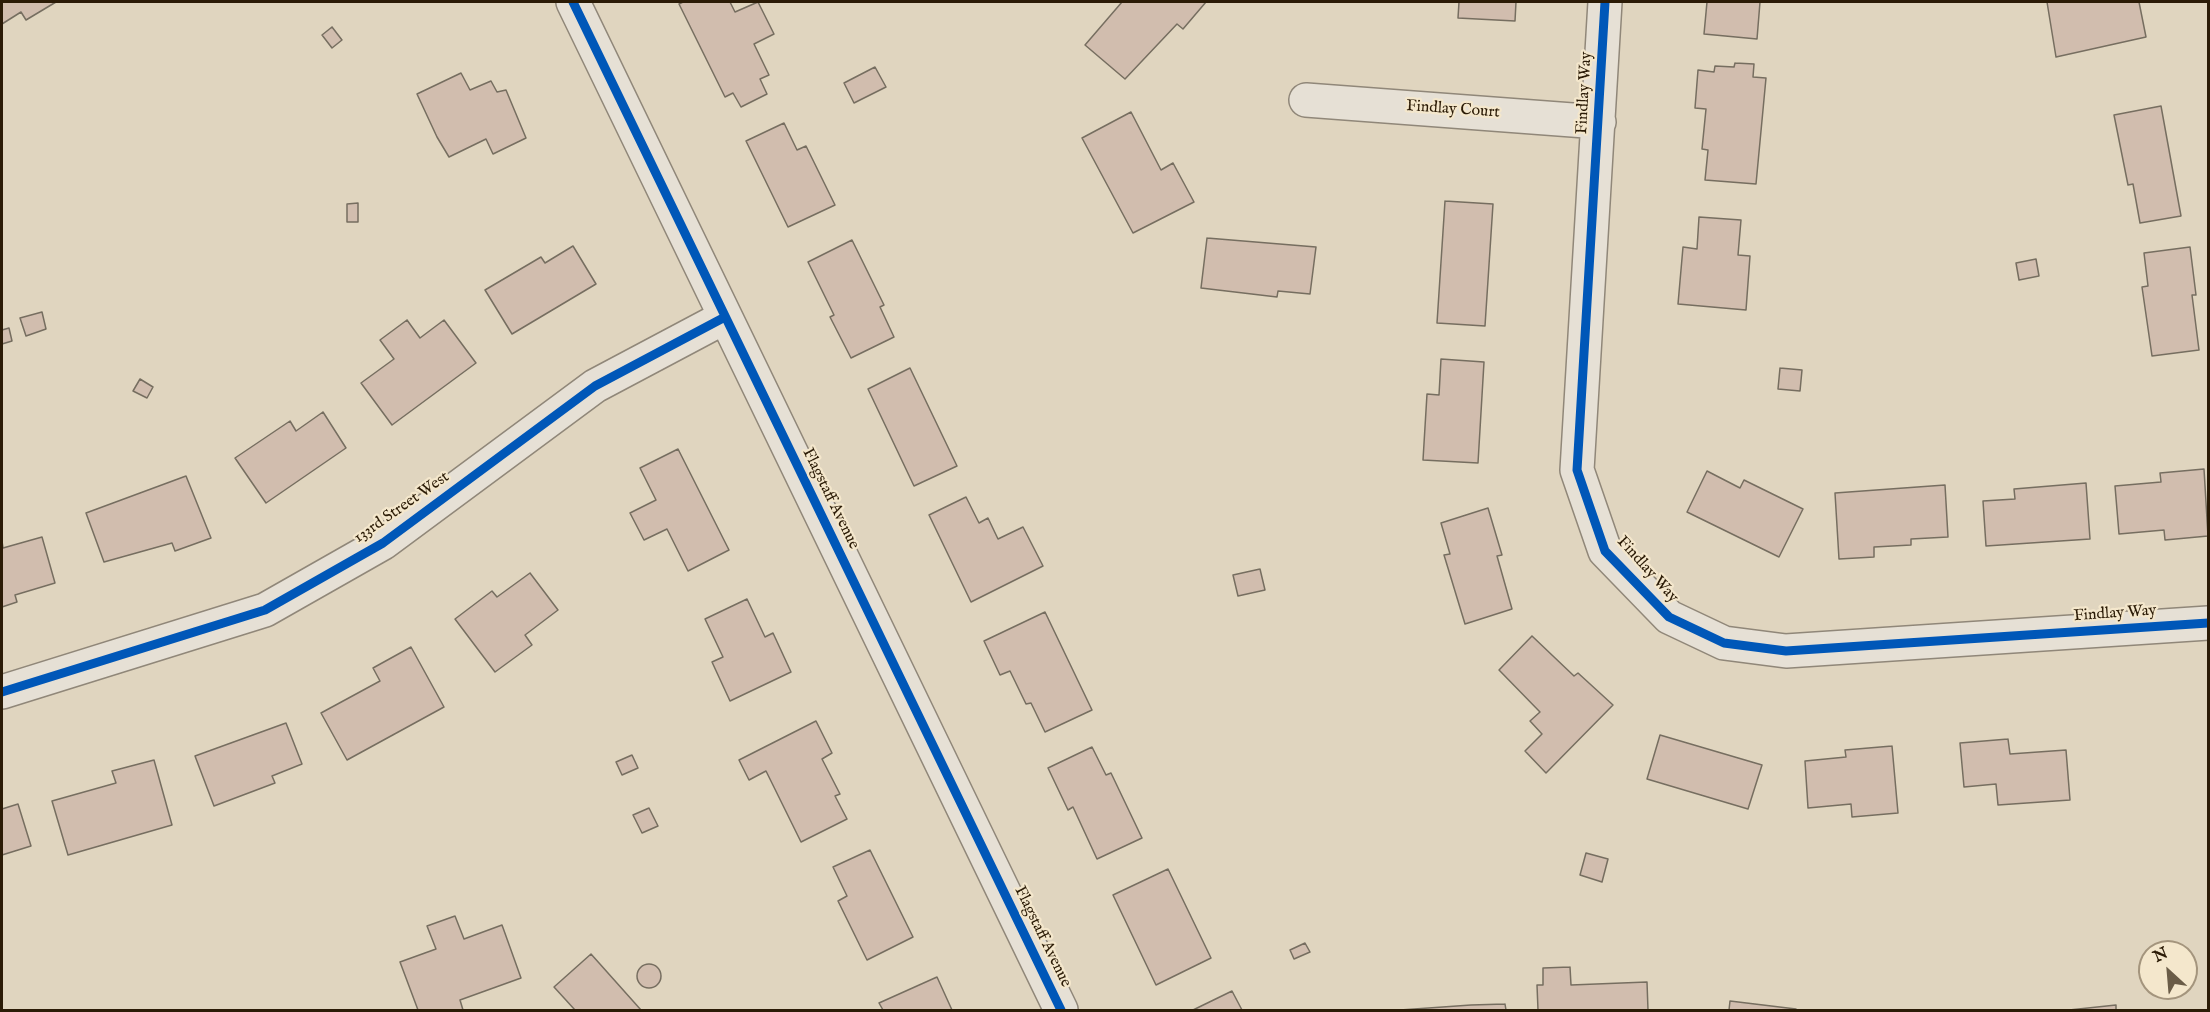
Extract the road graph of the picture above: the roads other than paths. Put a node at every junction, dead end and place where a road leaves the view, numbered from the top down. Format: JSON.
{"nodes":[{"id":1,"x":573,"y":2,"type":"edge"},
{"id":2,"x":1605,"y":2,"type":"edge"},
{"id":3,"x":1306,"y":100,"type":"dead end"},
{"id":4,"x":1599,"y":122,"type":"junction"},
{"id":5,"x":725,"y":317,"type":"junction"},
{"id":6,"x":2208,"y":623,"type":"edge"},
{"id":7,"x":2,"y":692,"type":"edge"},
{"id":8,"x":1061,"y":1011,"type":"edge"}],
"edges":[{"from":1,"to":5,"type":"street","name":"Flagstaff Avenue"},
{"from":2,"to":4,"type":"street","name":"Findlay Way"},
{"from":3,"to":4,"type":"street","name":"Findlay Court"},
{"from":4,"to":6,"type":"street","name":"Findlay Way"},
{"from":5,"to":7,"type":"street","name":"133rd Street West"},
{"from":5,"to":8,"type":"street","name":"Flagstaff Avenue"}]}
